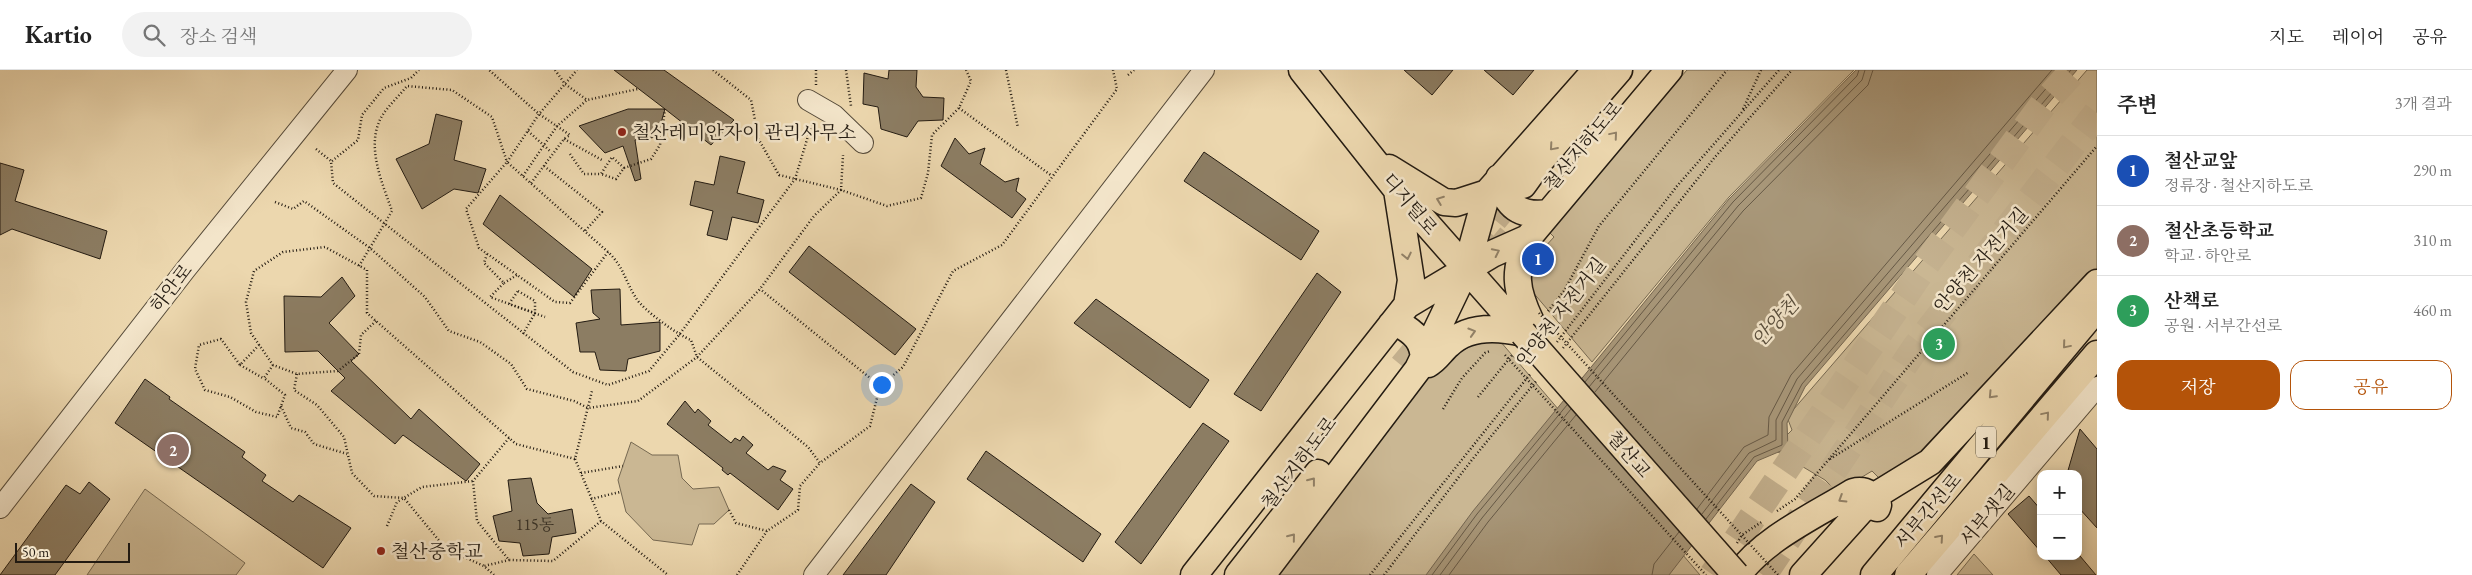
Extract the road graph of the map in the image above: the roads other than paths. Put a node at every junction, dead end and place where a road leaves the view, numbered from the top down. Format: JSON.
{"nodes":[{"id":1,"x":347,"y":70,"type":"edge"},
{"id":2,"x":1204,"y":70,"type":"edge"},
{"id":3,"x":1302,"y":70,"type":"edge"},
{"id":4,"x":1596,"y":70,"type":"edge"},
{"id":5,"x":1619,"y":70,"type":"edge"},
{"id":6,"x":1646,"y":70,"type":"edge"},
{"id":7,"x":1670,"y":70,"type":"edge"},
{"id":8,"x":812,"y":103,"type":"road end"},
{"id":9,"x":863,"y":143,"type":"dead end"},
{"id":10,"x":1372,"y":159,"type":"junction"},
{"id":11,"x":1397,"y":190,"type":"junction"},
{"id":12,"x":1520,"y":193,"type":"junction"},
{"id":13,"x":1528,"y":238,"type":"junction"},
{"id":14,"x":1466,"y":269,"type":"junction"},
{"id":15,"x":2097,"y":283,"type":"edge"},
{"id":16,"x":1407,"y":305,"type":"junction"},
{"id":17,"x":2097,"y":308,"type":"edge"},
{"id":18,"x":1391,"y":325,"type":"junction"},
{"id":19,"x":1530,"y":328,"type":"junction"},
{"id":20,"x":2097,"y":354,"type":"edge"},
{"id":21,"x":1407,"y":361,"type":"junction"},
{"id":22,"x":2097,"y":387,"type":"edge"},
{"id":23,"x":1874,"y":497,"type":"junction"},
{"id":24,"x":0,"y":508,"type":"edge"},
{"id":25,"x":814,"y":575,"type":"edge"},
{"id":26,"x":1194,"y":575,"type":"edge"},
{"id":27,"x":1213,"y":575,"type":"edge"},
{"id":28,"x":1238,"y":575,"type":"edge"},
{"id":29,"x":1262,"y":575,"type":"edge"},
{"id":30,"x":1737,"y":575,"type":"edge"},
{"id":31,"x":1803,"y":575,"type":"edge"},
{"id":32,"x":1820,"y":575,"type":"edge"},
{"id":33,"x":1874,"y":575,"type":"edge"},
{"id":34,"x":1908,"y":575,"type":"edge"},
{"id":35,"x":1937,"y":575,"type":"edge"}],
"edges":[{"from":1,"to":24,"type":"street","name":"하안로"},
{"from":2,"to":25,"type":"street"},
{"from":3,"to":10,"type":"main road","name":"디지털로"},
{"from":4,"to":12,"type":"main road"},
{"from":5,"to":12,"type":"main road","name":"철산지하도로","one_way":true},
{"from":6,"to":12,"type":"main road","name":"철산지하도로"},
{"from":12,"to":7,"type":"main road","one_way":true},
{"from":8,"to":9,"type":"street"},
{"from":10,"to":11,"type":"main road","name":"디지털로"},
{"from":12,"to":10,"type":"main road","one_way":true},
{"from":11,"to":14,"type":"main road","name":"디지털로"},
{"from":11,"to":16,"type":"main road","one_way":true},
{"from":12,"to":13,"type":"main road"},
{"from":12,"to":14,"type":"main road"},
{"from":14,"to":13,"type":"main road","one_way":true},
{"from":13,"to":19,"type":"main road"},
{"from":14,"to":16,"type":"main road"},
{"from":14,"to":19,"type":"main road","name":"디지털로"},
{"from":14,"to":21,"type":"main road"},
{"from":15,"to":23,"type":"main road","one_way":true},
{"from":16,"to":18,"type":"main road"},
{"from":17,"to":33,"type":"main road","name":"서부간선로","number":"1","one_way":true},
{"from":18,"to":21,"type":"main road"},
{"from":18,"to":26,"type":"main road"},
{"from":21,"to":19,"type":"main road","one_way":true},
{"from":19,"to":30,"type":"main road","name":"철산교","bridge":true},
{"from":34,"to":20,"type":"main road","name":"서부간선로","number":"1","one_way":true},
{"from":21,"to":27,"type":"main road","name":"철산지하도로"},
{"from":28,"to":21,"type":"main road","name":"철산지하도로","one_way":true},
{"from":29,"to":21,"type":"main road","one_way":true},
{"from":22,"to":35,"type":"street","name":"서부샛길"},
{"from":23,"to":30,"type":"main road","one_way":true},
{"from":23,"to":31,"type":"main road"},
{"from":23,"to":32,"type":"main road"}]}
